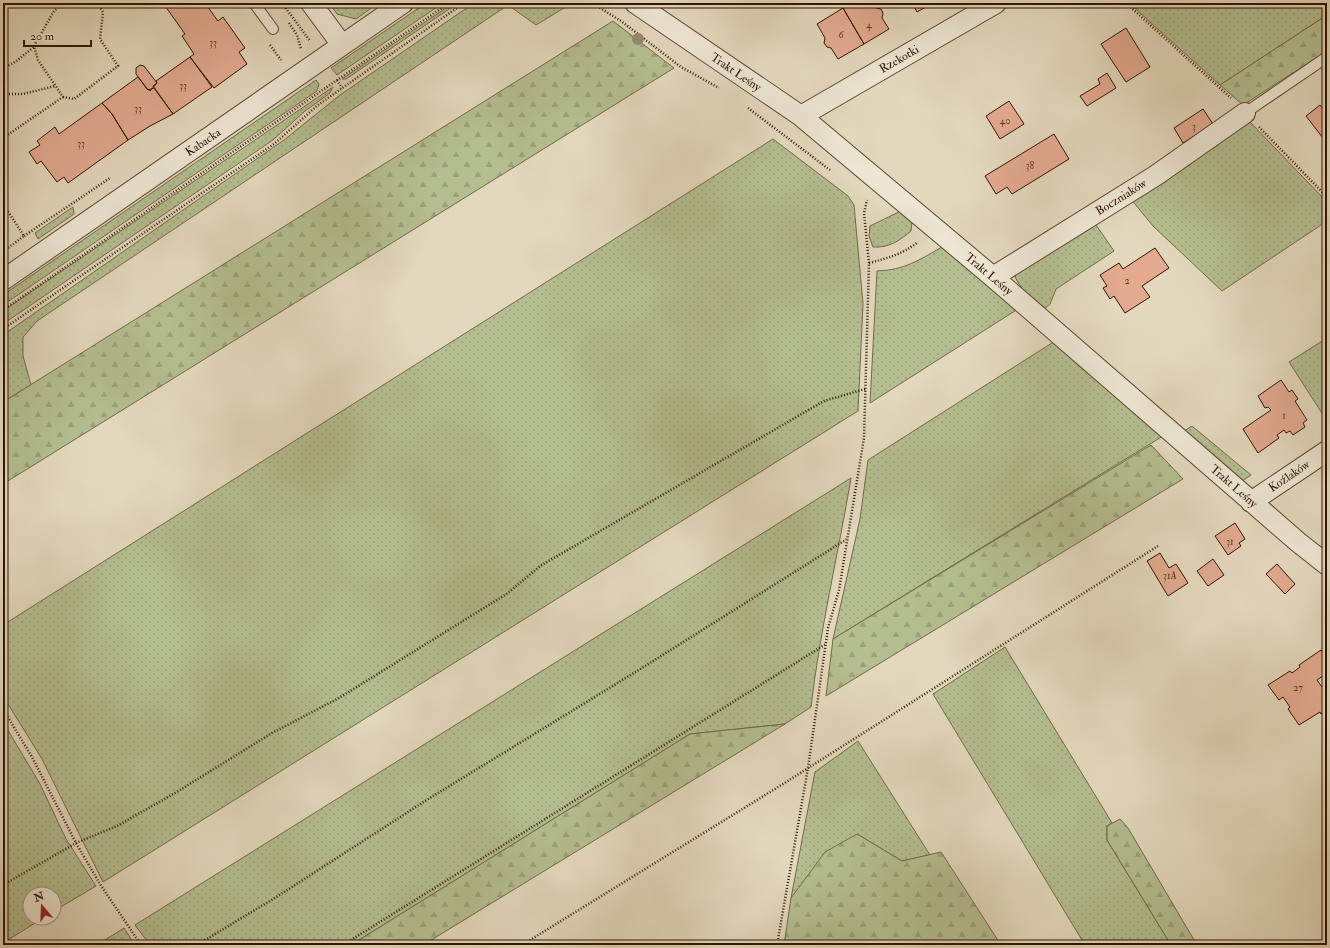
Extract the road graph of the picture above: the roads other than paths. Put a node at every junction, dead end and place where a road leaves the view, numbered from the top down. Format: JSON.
{"nodes":[{"id":1,"x":254,"y":3,"type":"edge"},
{"id":2,"x":311,"y":3,"type":"edge"},
{"id":3,"x":403,"y":3,"type":"edge"},
{"id":4,"x":635,"y":3,"type":"edge"},
{"id":5,"x":996,"y":3,"type":"edge"},
{"id":6,"x":273,"y":29,"type":"dead end"},
{"id":7,"x":342,"y":45,"type":"junction"},
{"id":8,"x":1327,"y":57,"type":"edge"},
{"id":9,"x":1245,"y":113,"type":"joint"},
{"id":10,"x":801,"y":116,"type":"junction"},
{"id":11,"x":993,"y":277,"type":"junction"},
{"id":12,"x":3,"y":280,"type":"edge"},
{"id":13,"x":1327,"y":451,"type":"edge"},
{"id":14,"x":1251,"y":502,"type":"junction"},
{"id":15,"x":1327,"y":565,"type":"edge"}],
"edges":[{"from":1,"to":6,"type":"lane"},
{"from":2,"to":7,"type":"street"},
{"from":3,"to":7,"type":"street","name":"Kabacka"},
{"from":4,"to":10,"type":"street","name":"Trakt Leśny"},
{"from":5,"to":10,"type":"street","name":"Rzekotki"},
{"from":7,"to":12,"type":"street","name":"Kabacka"},
{"from":8,"to":9,"type":"lane"},
{"from":9,"to":11,"type":"street","name":"Boczniaków"},
{"from":10,"to":11,"type":"street","name":"Trakt Leśny"},
{"from":11,"to":14,"type":"street","name":"Trakt Leśny"},
{"from":13,"to":14,"type":"street","name":"Koźlaków"},
{"from":14,"to":15,"type":"street","name":"Trakt Leśny"}]}
